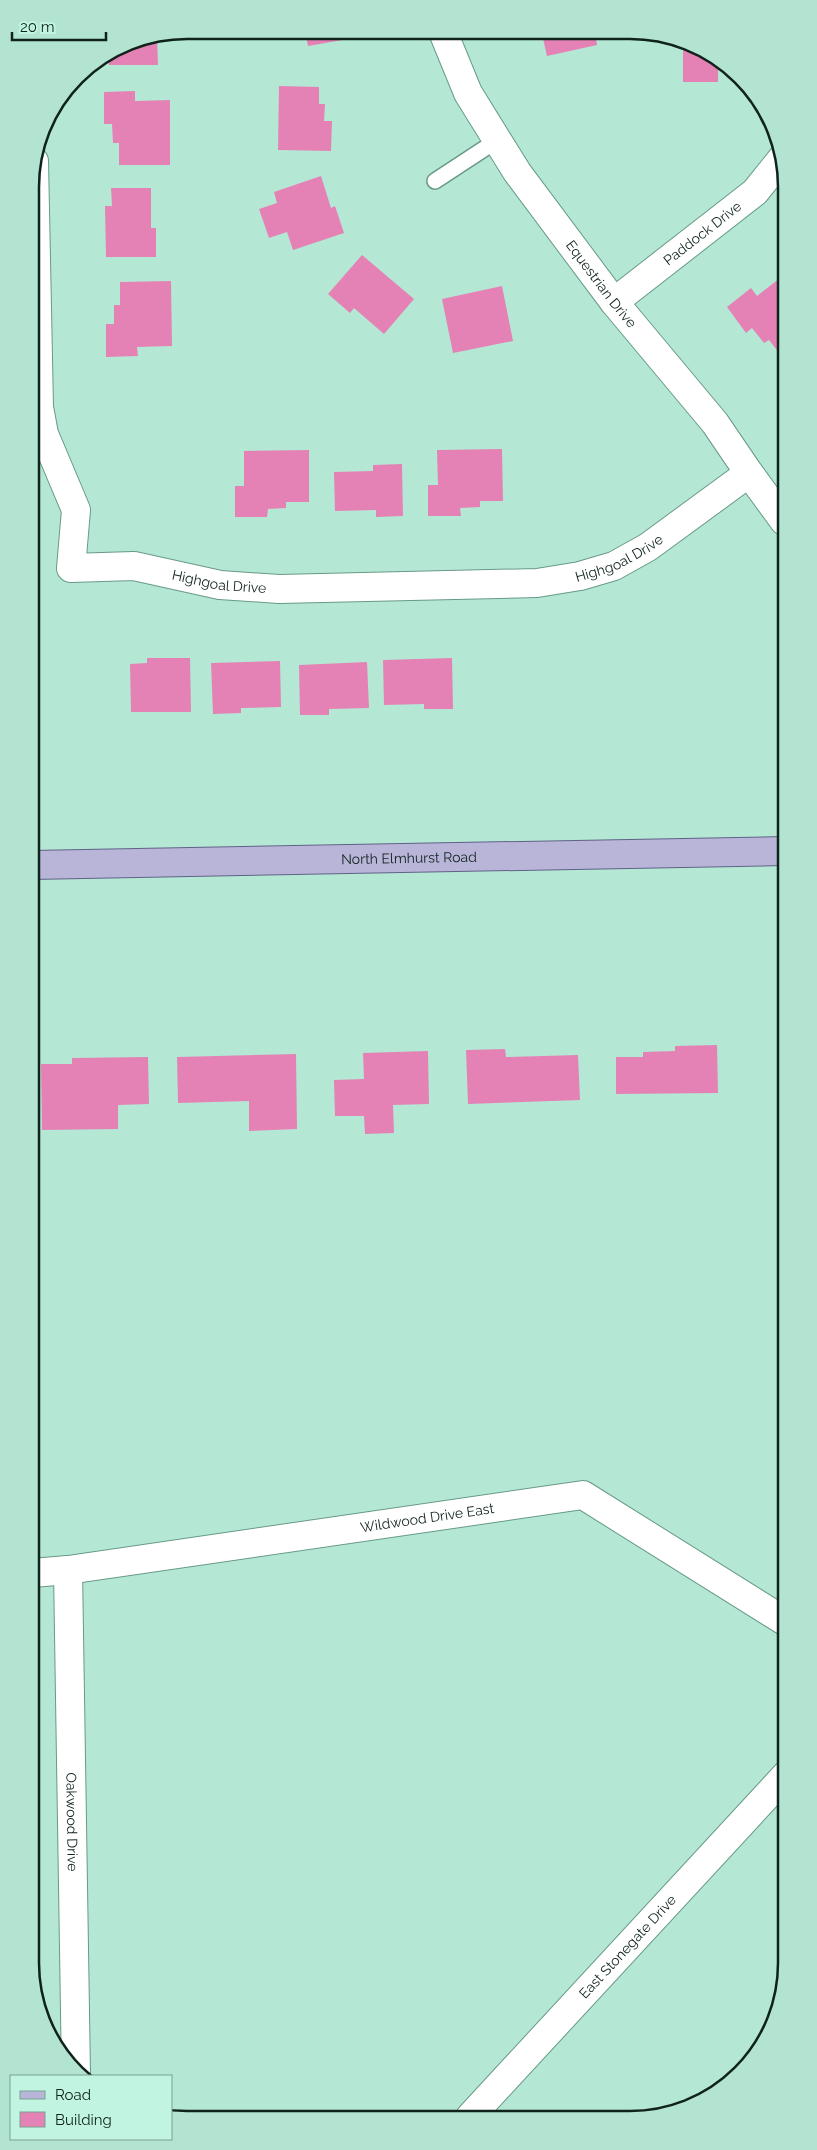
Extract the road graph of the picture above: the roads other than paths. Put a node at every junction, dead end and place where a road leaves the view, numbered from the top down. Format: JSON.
{"nodes":[{"id":1,"x":446,"y":39,"type":"edge"},
{"id":2,"x":496,"y":141,"type":"junction"},
{"id":3,"x":776,"y":166,"type":"edge"},
{"id":4,"x":435,"y":181,"type":"dead end"},
{"id":5,"x":614,"y":302,"type":"junction"},
{"id":6,"x":39,"y":407,"type":"edge"},
{"id":7,"x":749,"y":473,"type":"junction"},
{"id":8,"x":778,"y":513,"type":"edge"},
{"id":9,"x":778,"y":851,"type":"edge"},
{"id":10,"x":39,"y":865,"type":"edge"},
{"id":11,"x":68,"y":1570,"type":"junction"},
{"id":12,"x":39,"y":1572,"type":"edge"},
{"id":13,"x":778,"y":1617,"type":"edge"},
{"id":14,"x":778,"y":1784,"type":"edge"},
{"id":15,"x":76,"y":2061,"type":"edge"},
{"id":16,"x":476,"y":2111,"type":"edge"}],
"edges":[{"from":1,"to":2,"type":"street","name":"Equestrian Drive"},
{"from":2,"to":4,"type":"lane"},
{"from":2,"to":5,"type":"street","name":"Equestrian Drive"},
{"from":3,"to":5,"type":"street","name":"Paddock Drive"},
{"from":5,"to":7,"type":"street","name":"Equestrian Drive"},
{"from":6,"to":7,"type":"street","name":"Highgoal Drive"},
{"from":7,"to":8,"type":"street","name":"Equestrian Drive"},
{"from":9,"to":10,"type":"main road","name":"North Elmhurst Road"},
{"from":11,"to":12,"type":"street","name":"Wildwood Drive East"},
{"from":11,"to":13,"type":"street","name":"Wildwood Drive East"},
{"from":11,"to":15,"type":"street","name":"Oakwood Drive"},
{"from":14,"to":16,"type":"street","name":"East Stonegate Drive"}]}
